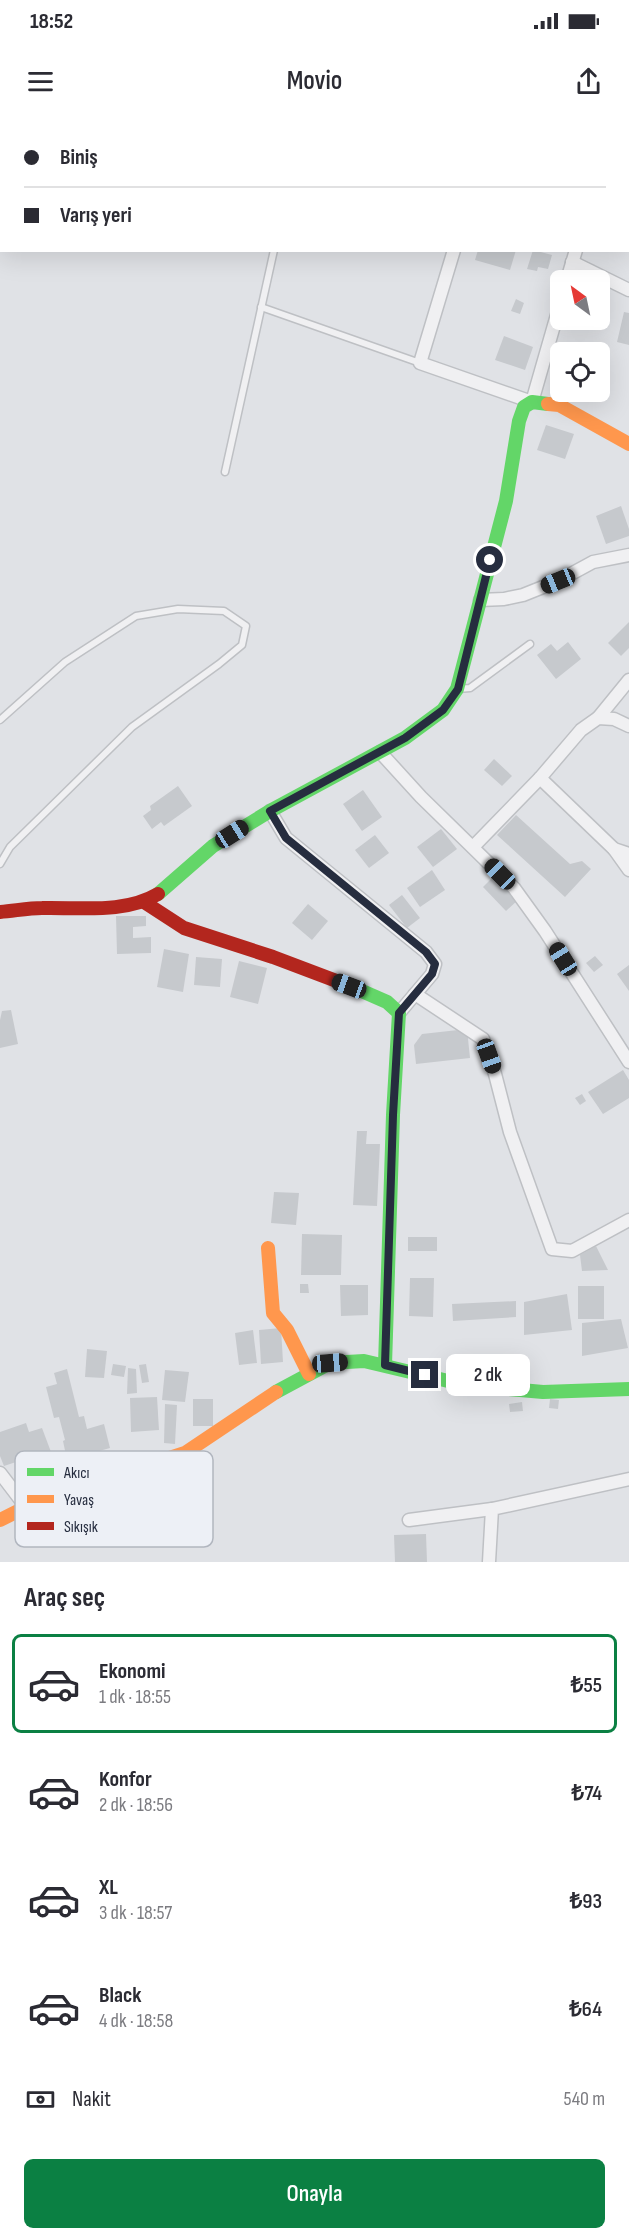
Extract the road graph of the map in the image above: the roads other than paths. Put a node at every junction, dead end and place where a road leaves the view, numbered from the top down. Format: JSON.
{"nodes":[{"id":1,"x":274,"y":252,"type":"edge"},
{"id":2,"x":453,"y":252,"type":"edge"},
{"id":3,"x":574,"y":256,"type":"edge"},
{"id":4,"x":629,"y":290,"type":"edge"},
{"id":5,"x":261,"y":306,"type":"junction"},
{"id":6,"x":553,"y":330,"type":"edge"},
{"id":7,"x":420,"y":363,"type":"junction"},
{"id":8,"x":532,"y":402,"type":"junction"},
{"id":9,"x":629,"y":444,"type":"edge"},
{"id":10,"x":225,"y":472,"type":"dead end"},
{"id":11,"x":629,"y":555,"type":"edge"},
{"id":12,"x":480,"y":600,"type":"junction"},
{"id":13,"x":530,"y":644,"type":"dead end"},
{"id":14,"x":629,"y":681,"type":"edge"},
{"id":15,"x":458,"y":689,"type":"junction"},
{"id":16,"x":598,"y":718,"type":"junction"},
{"id":17,"x":0,"y":720,"type":"edge"},
{"id":18,"x":629,"y":726,"type":"edge"},
{"id":19,"x":380,"y":752,"type":"junction"},
{"id":20,"x":540,"y":778,"type":"junction"},
{"id":21,"x":270,"y":811,"type":"junction"},
{"id":22,"x":472,"y":847,"type":"junction"},
{"id":23,"x":614,"y":849,"type":"junction"},
{"id":24,"x":629,"y":854,"type":"edge"},
{"id":25,"x":0,"y":864,"type":"edge"},
{"id":26,"x":629,"y":870,"type":"edge"},
{"id":27,"x":144,"y":903,"type":"junction"},
{"id":28,"x":0,"y":912,"type":"edge"},
{"id":29,"x":415,"y":994,"type":"junction"},
{"id":30,"x":399,"y":1013,"type":"junction"},
{"id":31,"x":629,"y":1062,"type":"edge"},
{"id":32,"x":629,"y":1220,"type":"edge"},
{"id":33,"x":268,"y":1248,"type":"dead end"},
{"id":34,"x":385,"y":1365,"type":"junction"},
{"id":35,"x":309,"y":1374,"type":"junction"},
{"id":36,"x":629,"y":1389,"type":"edge"},
{"id":37,"x":188,"y":1451,"type":"edge"},
{"id":38,"x":0,"y":1473,"type":"edge"},
{"id":39,"x":629,"y":1479,"type":"edge"},
{"id":40,"x":15,"y":1493,"type":"edge"},
{"id":41,"x":492,"y":1509,"type":"junction"},
{"id":42,"x":15,"y":1512,"type":"edge"},
{"id":43,"x":0,"y":1520,"type":"edge"},
{"id":44,"x":409,"y":1520,"type":"dead end"},
{"id":45,"x":489,"y":1562,"type":"edge"}],
"edges":[{"from":1,"to":5,"type":"lane"},
{"from":2,"to":7,"type":"street"},
{"from":3,"to":4,"type":"street"},
{"from":5,"to":7,"type":"lane"},
{"from":5,"to":10,"type":"lane"},
{"from":6,"to":8,"type":"street"},
{"from":7,"to":8,"type":"street"},
{"from":8,"to":9,"type":"street"},
{"from":8,"to":12,"type":"street"},
{"from":11,"to":12,"type":"street"},
{"from":12,"to":15,"type":"street"},
{"from":13,"to":15,"type":"lane"},
{"from":14,"to":16,"type":"street"},
{"from":15,"to":19,"type":"street"},
{"from":16,"to":18,"type":"street"},
{"from":16,"to":20,"type":"street"},
{"from":17,"to":25,"type":"lane"},
{"from":19,"to":21,"type":"street"},
{"from":19,"to":22,"type":"street"},
{"from":20,"to":22,"type":"street"},
{"from":20,"to":23,"type":"street"},
{"from":21,"to":27,"type":"street"},
{"from":21,"to":29,"type":"street"},
{"from":22,"to":31,"type":"street"},
{"from":23,"to":24,"type":"street"},
{"from":23,"to":26,"type":"street"},
{"from":27,"to":28,"type":"street"},
{"from":27,"to":30,"type":"street"},
{"from":29,"to":30,"type":"street"},
{"from":29,"to":32,"type":"street"},
{"from":30,"to":34,"type":"street"},
{"from":33,"to":35,"type":"street"},
{"from":34,"to":35,"type":"street"},
{"from":34,"to":36,"type":"street"},
{"from":35,"to":37,"type":"street"},
{"from":38,"to":40,"type":"street"},
{"from":39,"to":41,"type":"street"},
{"from":41,"to":44,"type":"street"},
{"from":41,"to":45,"type":"street"},
{"from":42,"to":43,"type":"street"}]}
